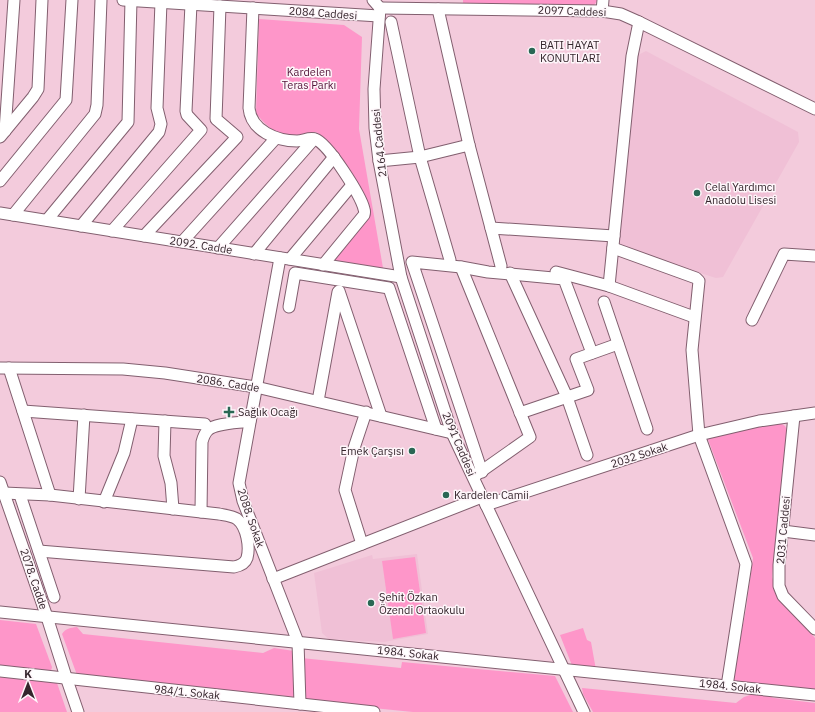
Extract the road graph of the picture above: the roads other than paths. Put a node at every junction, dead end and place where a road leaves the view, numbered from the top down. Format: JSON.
{"nodes":[{"id":1,"x":14,"y":0,"type":"edge"},
{"id":2,"x":42,"y":0,"type":"edge"},
{"id":3,"x":72,"y":0,"type":"edge"},
{"id":4,"x":101,"y":0,"type":"edge"},
{"id":5,"x":123,"y":0,"type":"edge"},
{"id":6,"x":131,"y":0,"type":"edge"},
{"id":7,"x":161,"y":2,"type":"junction"},
{"id":8,"x":191,"y":4,"type":"junction"},
{"id":9,"x":603,"y":5,"type":"edge"},
{"id":10,"x":220,"y":6,"type":"junction"},
{"id":11,"x":380,"y":6,"type":"edge"},
{"id":12,"x":253,"y":8,"type":"junction"},
{"id":13,"x":438,"y":9,"type":"junction"},
{"id":14,"x":391,"y":22,"type":"dead end"},
{"id":15,"x":639,"y":22,"type":"junction"},
{"id":16,"x":815,"y":109,"type":"edge"},
{"id":17,"x":3,"y":134,"type":"edge"},
{"id":18,"x":276,"y":138,"type":"junction"},
{"id":19,"x":314,"y":139,"type":"junction"},
{"id":20,"x":468,"y":145,"type":"junction"},
{"id":21,"x":334,"y":157,"type":"junction"},
{"id":22,"x":420,"y":157,"type":"junction"},
{"id":23,"x":379,"y":161,"type":"junction"},
{"id":24,"x":0,"y":181,"type":"edge"},
{"id":25,"x":352,"y":185,"type":"junction"},
{"id":26,"x":0,"y":213,"type":"edge"},
{"id":27,"x":13,"y":215,"type":"junction"},
{"id":28,"x":47,"y":220,"type":"junction"},
{"id":29,"x":81,"y":226,"type":"junction"},
{"id":30,"x":491,"y":228,"type":"junction"},
{"id":31,"x":112,"y":231,"type":"junction"},
{"id":32,"x":144,"y":236,"type":"junction"},
{"id":33,"x":614,"y":236,"type":"junction"},
{"id":34,"x":182,"y":242,"type":"junction"},
{"id":35,"x":218,"y":248,"type":"junction"},
{"id":36,"x":613,"y":248,"type":"junction"},
{"id":37,"x":254,"y":254,"type":"junction"},
{"id":38,"x":396,"y":254,"type":"junction"},
{"id":39,"x":815,"y":256,"type":"edge"},
{"id":40,"x":285,"y":259,"type":"junction"},
{"id":41,"x":450,"y":260,"type":"junction"},
{"id":42,"x":323,"y":265,"type":"junction"},
{"id":43,"x":501,"y":266,"type":"junction"},
{"id":44,"x":461,"y":267,"type":"junction"},
{"id":45,"x":510,"y":273,"type":"junction"},
{"id":46,"x":401,"y":277,"type":"junction"},
{"id":47,"x":341,"y":280,"type":"junction"},
{"id":48,"x":609,"y":286,"type":"junction"},
{"id":49,"x":339,"y":291,"type":"junction"},
{"id":50,"x":604,"y":302,"type":"dead end"},
{"id":51,"x":289,"y":308,"type":"dead end"},
{"id":52,"x":694,"y":317,"type":"junction"},
{"id":53,"x":752,"y":320,"type":"dead end"},
{"id":54,"x":618,"y":344,"type":"junction"},
{"id":55,"x":592,"y":353,"type":"junction"},
{"id":56,"x":5,"y":368,"type":"edge"},
{"id":57,"x":256,"y":386,"type":"junction"},
{"id":58,"x":567,"y":397,"type":"junction"},
{"id":59,"x":318,"y":401,"type":"junction"},
{"id":60,"x":23,"y":411,"type":"junction"},
{"id":61,"x":366,"y":412,"type":"junction"},
{"id":62,"x":520,"y":413,"type":"junction"},
{"id":63,"x":815,"y":413,"type":"edge"},
{"id":64,"x":84,"y":416,"type":"junction"},
{"id":65,"x":381,"y":416,"type":"junction"},
{"id":66,"x":794,"y":416,"type":"junction"},
{"id":67,"x":132,"y":419,"type":"junction"},
{"id":68,"x":165,"y":421,"type":"junction"},
{"id":69,"x":250,"y":421,"type":"junction"},
{"id":70,"x":205,"y":424,"type":"dead end"},
{"id":71,"x":436,"y":429,"type":"junction"},
{"id":72,"x":647,"y":429,"type":"dead end"},
{"id":73,"x":452,"y":433,"type":"junction"},
{"id":74,"x":699,"y":435,"type":"junction"},
{"id":75,"x":587,"y":455,"type":"dead end"},
{"id":76,"x":477,"y":474,"type":"junction"},
{"id":77,"x":0,"y":482,"type":"edge"},
{"id":78,"x":4,"y":493,"type":"junction"},
{"id":79,"x":20,"y":495,"type":"junction"},
{"id":80,"x":50,"y":495,"type":"junction"},
{"id":81,"x":79,"y":499,"type":"junction"},
{"id":82,"x":484,"y":501,"type":"junction"},
{"id":83,"x":104,"y":502,"type":"junction"},
{"id":84,"x":173,"y":509,"type":"junction"},
{"id":85,"x":201,"y":512,"type":"junction"},
{"id":86,"x":783,"y":531,"type":"junction"},
{"id":87,"x":815,"y":535,"type":"edge"},
{"id":88,"x":362,"y":544,"type":"junction"},
{"id":89,"x":39,"y":551,"type":"junction"},
{"id":90,"x":273,"y":579,"type":"junction"},
{"id":91,"x":54,"y":597,"type":"dead end"},
{"id":92,"x":0,"y":612,"type":"edge"},
{"id":93,"x":47,"y":617,"type":"junction"},
{"id":94,"x":815,"y":629,"type":"edge"},
{"id":95,"x":298,"y":642,"type":"junction"},
{"id":96,"x":564,"y":669,"type":"junction"},
{"id":97,"x":0,"y":671,"type":"edge"},
{"id":98,"x":66,"y":677,"type":"junction"},
{"id":99,"x":727,"y":686,"type":"junction"},
{"id":100,"x":815,"y":695,"type":"edge"},
{"id":101,"x":300,"y":704,"type":"junction"},
{"id":102,"x":330,"y":710,"type":"edge"},
{"id":103,"x":78,"y":712,"type":"edge"},
{"id":104,"x":374,"y":712,"type":"edge"},
{"id":105,"x":584,"y":712,"type":"edge"}],
"edges":[{"from":1,"to":17,"type":"street"},
{"from":2,"to":17,"type":"street"},
{"from":3,"to":24,"type":"street"},
{"from":4,"to":27,"type":"street"},
{"from":5,"to":6,"type":"street","name":"2084 Caddesi"},
{"from":6,"to":7,"type":"street","name":"2084 Caddesi"},
{"from":6,"to":28,"type":"street"},
{"from":7,"to":8,"type":"street","name":"2084 Caddesi"},
{"from":7,"to":29,"type":"street"},
{"from":8,"to":10,"type":"street","name":"2084 Caddesi"},
{"from":8,"to":31,"type":"street"},
{"from":9,"to":13,"type":"street","name":"2097 Caddesi"},
{"from":9,"to":15,"type":"street","name":"2097 Caddesi"},
{"from":10,"to":12,"type":"street","name":"2084 Caddesi"},
{"from":10,"to":32,"type":"street"},
{"from":11,"to":12,"type":"street","name":"2084 Caddesi"},
{"from":11,"to":13,"type":"street","name":"2097 Caddesi"},
{"from":11,"to":23,"type":"street","name":"2164 Caddesi"},
{"from":12,"to":18,"type":"street"},
{"from":13,"to":20,"type":"street"},
{"from":14,"to":22,"type":"street"},
{"from":15,"to":16,"type":"street","name":"2097 Caddesi"},
{"from":15,"to":33,"type":"street"},
{"from":18,"to":19,"type":"street"},
{"from":18,"to":34,"type":"street"},
{"from":19,"to":21,"type":"street"},
{"from":19,"to":35,"type":"street"},
{"from":20,"to":22,"type":"street"},
{"from":20,"to":30,"type":"street"},
{"from":21,"to":25,"type":"street"},
{"from":21,"to":37,"type":"street"},
{"from":22,"to":23,"type":"street"},
{"from":22,"to":41,"type":"street"},
{"from":23,"to":38,"type":"street","name":"2164 Caddesi"},
{"from":25,"to":40,"type":"street"},
{"from":25,"to":42,"type":"street"},
{"from":26,"to":27,"type":"street","name":"2092. Cadde"},
{"from":27,"to":28,"type":"street","name":"2092. Cadde"},
{"from":28,"to":29,"type":"street","name":"2092. Cadde"},
{"from":29,"to":31,"type":"street","name":"2092. Cadde"},
{"from":30,"to":33,"type":"street"},
{"from":30,"to":43,"type":"street"},
{"from":31,"to":32,"type":"street","name":"2092. Cadde"},
{"from":32,"to":34,"type":"street","name":"2092. Cadde"},
{"from":33,"to":36,"type":"street"},
{"from":34,"to":35,"type":"street","name":"2092. Cadde"},
{"from":35,"to":37,"type":"street","name":"2092. Cadde"},
{"from":36,"to":48,"type":"street"},
{"from":36,"to":52,"type":"street"},
{"from":37,"to":40,"type":"street","name":"2092. Cadde"},
{"from":38,"to":41,"type":"street"},
{"from":38,"to":46,"type":"street","name":"2164 Caddesi"},
{"from":39,"to":53,"type":"street"},
{"from":40,"to":42,"type":"street","name":"2092. Cadde"},
{"from":40,"to":57,"type":"street","name":"2088. Sokak"},
{"from":41,"to":43,"type":"street"},
{"from":42,"to":46,"type":"street","name":"2092. Cadde"},
{"from":43,"to":48,"type":"street"},
{"from":44,"to":45,"type":"street"},
{"from":44,"to":62,"type":"street"},
{"from":44,"to":76,"type":"street"},
{"from":45,"to":55,"type":"street"},
{"from":45,"to":58,"type":"street"},
{"from":46,"to":73,"type":"street","name":"2091 Caddesi"},
{"from":47,"to":49,"type":"street"},
{"from":47,"to":51,"type":"street"},
{"from":47,"to":71,"type":"street"},
{"from":48,"to":52,"type":"street"},
{"from":49,"to":59,"type":"street"},
{"from":49,"to":65,"type":"street"},
{"from":50,"to":54,"type":"street"},
{"from":52,"to":74,"type":"street"},
{"from":54,"to":55,"type":"street"},
{"from":54,"to":72,"type":"street"},
{"from":55,"to":58,"type":"street"},
{"from":56,"to":57,"type":"street","name":"2086. Cadde"},
{"from":56,"to":60,"type":"street"},
{"from":57,"to":59,"type":"street","name":"2086. Cadde"},
{"from":57,"to":69,"type":"street","name":"2088. Sokak"},
{"from":58,"to":62,"type":"street"},
{"from":58,"to":75,"type":"street"},
{"from":59,"to":61,"type":"street","name":"2086. Cadde"},
{"from":60,"to":64,"type":"street"},
{"from":60,"to":80,"type":"street"},
{"from":61,"to":65,"type":"street","name":"2086. Cadde"},
{"from":61,"to":88,"type":"street"},
{"from":62,"to":76,"type":"street"},
{"from":63,"to":66,"type":"street","name":"2032 Sokak"},
{"from":64,"to":67,"type":"street"},
{"from":64,"to":81,"type":"street"},
{"from":65,"to":71,"type":"street","name":"2086. Cadde"},
{"from":66,"to":74,"type":"street","name":"2032 Sokak"},
{"from":66,"to":86,"type":"street","name":"2031 Caddesi"},
{"from":67,"to":68,"type":"street"},
{"from":67,"to":83,"type":"street"},
{"from":68,"to":70,"type":"street"},
{"from":68,"to":84,"type":"street"},
{"from":69,"to":85,"type":"street"},
{"from":69,"to":90,"type":"street","name":"2088. Sokak"},
{"from":71,"to":73,"type":"street","name":"2086. Cadde"},
{"from":73,"to":76,"type":"street","name":"2091 Caddesi"},
{"from":74,"to":82,"type":"street","name":"2032 Sokak"},
{"from":74,"to":99,"type":"street"},
{"from":76,"to":82,"type":"street","name":"2091 Caddesi"},
{"from":77,"to":78,"type":"street","name":"2078. Cadde"},
{"from":78,"to":79,"type":"street"},
{"from":78,"to":93,"type":"street","name":"2078. Cadde"},
{"from":79,"to":80,"type":"street"},
{"from":79,"to":89,"type":"street"},
{"from":80,"to":81,"type":"street"},
{"from":81,"to":83,"type":"street"},
{"from":82,"to":88,"type":"street","name":"2032 Sokak"},
{"from":82,"to":96,"type":"street","name":"2091 Caddesi"},
{"from":83,"to":84,"type":"street"},
{"from":84,"to":85,"type":"street"},
{"from":85,"to":89,"type":"street"},
{"from":86,"to":87,"type":"street"},
{"from":86,"to":94,"type":"street","name":"2031 Caddesi"},
{"from":88,"to":90,"type":"street","name":"2032 Sokak"},
{"from":89,"to":91,"type":"street"},
{"from":90,"to":95,"type":"street","name":"2088. Sokak"},
{"from":92,"to":93,"type":"street","name":"1984. Sokak"},
{"from":93,"to":95,"type":"street","name":"1984. Sokak"},
{"from":93,"to":98,"type":"street","name":"2078. Cadde"},
{"from":95,"to":96,"type":"street","name":"1984. Sokak"},
{"from":95,"to":101,"type":"street","name":"2088. Sokak"},
{"from":96,"to":99,"type":"street","name":"1984. Sokak"},
{"from":96,"to":105,"type":"street","name":"2091 Caddesi"},
{"from":97,"to":98,"type":"street","name":"984/1. Sokak"},
{"from":98,"to":101,"type":"street","name":"984/1. Sokak"},
{"from":98,"to":103,"type":"street","name":"2078. Cadde"},
{"from":99,"to":100,"type":"street","name":"1984. Sokak"},
{"from":101,"to":102,"type":"street","name":"984/1. Sokak"},
{"from":102,"to":104,"type":"street","name":"984/1. Sokak"}]}
